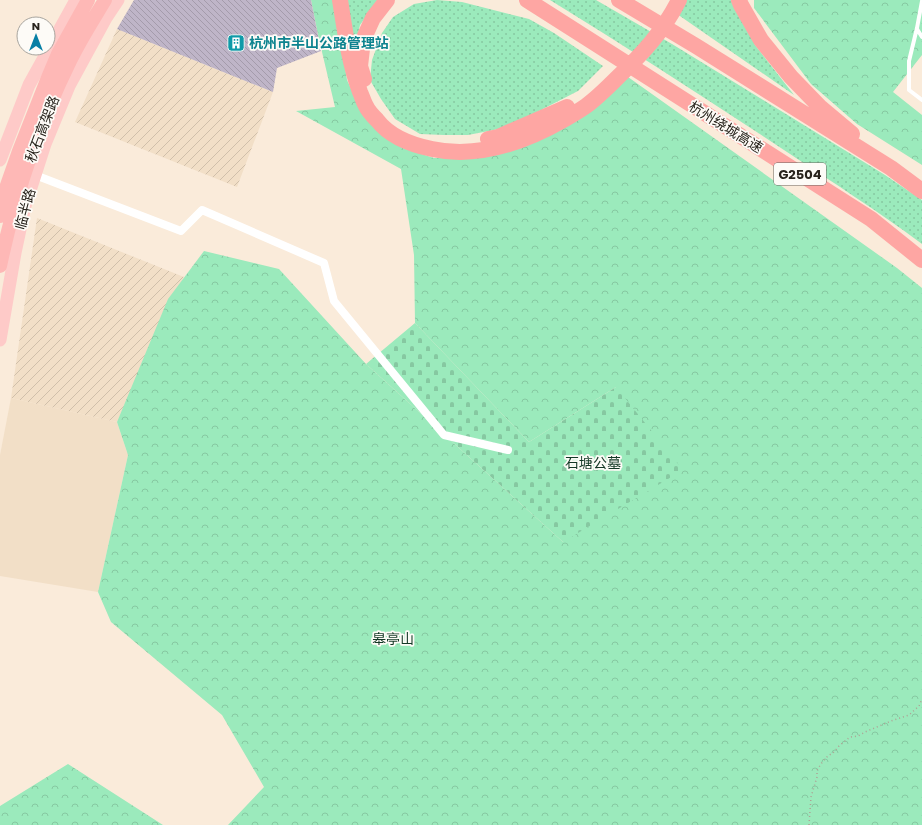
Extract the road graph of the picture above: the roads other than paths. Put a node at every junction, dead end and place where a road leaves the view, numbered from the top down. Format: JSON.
{"nodes":[{"id":1,"x":76,"y":0,"type":"edge"},
{"id":2,"x":88,"y":0,"type":"edge"},
{"id":3,"x":105,"y":0,"type":"edge"},
{"id":4,"x":118,"y":0,"type":"edge"},
{"id":5,"x":340,"y":0,"type":"edge"},
{"id":6,"x":387,"y":0,"type":"edge"},
{"id":7,"x":518,"y":0,"type":"edge"},
{"id":8,"x":527,"y":0,"type":"edge"},
{"id":9,"x":666,"y":0,"type":"edge"},
{"id":10,"x":679,"y":0,"type":"edge"},
{"id":11,"x":739,"y":0,"type":"edge"},
{"id":12,"x":621,"y":1,"type":"edge"},
{"id":13,"x":922,"y":1,"type":"edge"},
{"id":14,"x":548,"y":13,"type":"junction"},
{"id":15,"x":917,"y":28,"type":"junction"},
{"id":16,"x":922,"y":37,"type":"edge"},
{"id":17,"x":922,"y":100,"type":"edge"},
{"id":18,"x":0,"y":160,"type":"edge"},
{"id":19,"x":891,"y":168,"type":"junction"},
{"id":20,"x":35,"y":176,"type":"junction"},
{"id":21,"x":922,"y":191,"type":"edge"},
{"id":22,"x":0,"y":216,"type":"edge"},
{"id":23,"x":922,"y":260,"type":"edge"},
{"id":24,"x":0,"y":266,"type":"edge"},
{"id":25,"x":0,"y":340,"type":"edge"},
{"id":26,"x":508,"y":450,"type":"dead end"}],
"edges":[{"from":1,"to":18,"type":"main road"},
{"from":2,"to":22,"type":"highway","name":"秋石高架路"},
{"from":3,"to":24,"type":"highway","name":"秋石高架路"},
{"from":4,"to":20,"type":"main road","name":"临半路"},
{"from":5,"to":10,"type":"highway"},
{"from":6,"to":9,"type":"highway"},
{"from":7,"to":14,"type":"highway"},
{"from":8,"to":14,"type":"highway","name":"杭州绕城高速","number":"G2504"},
{"from":11,"to":19,"type":"highway"},
{"from":12,"to":19,"type":"highway"},
{"from":13,"to":15,"type":"lane"},
{"from":14,"to":23,"type":"highway","name":"杭州绕城高速","number":"G2504"},
{"from":15,"to":16,"type":"lane"},
{"from":15,"to":17,"type":"lane"},
{"from":19,"to":21,"type":"highway"},
{"from":20,"to":25,"type":"main road","name":"临半路"},
{"from":20,"to":26,"type":"street"}]}
